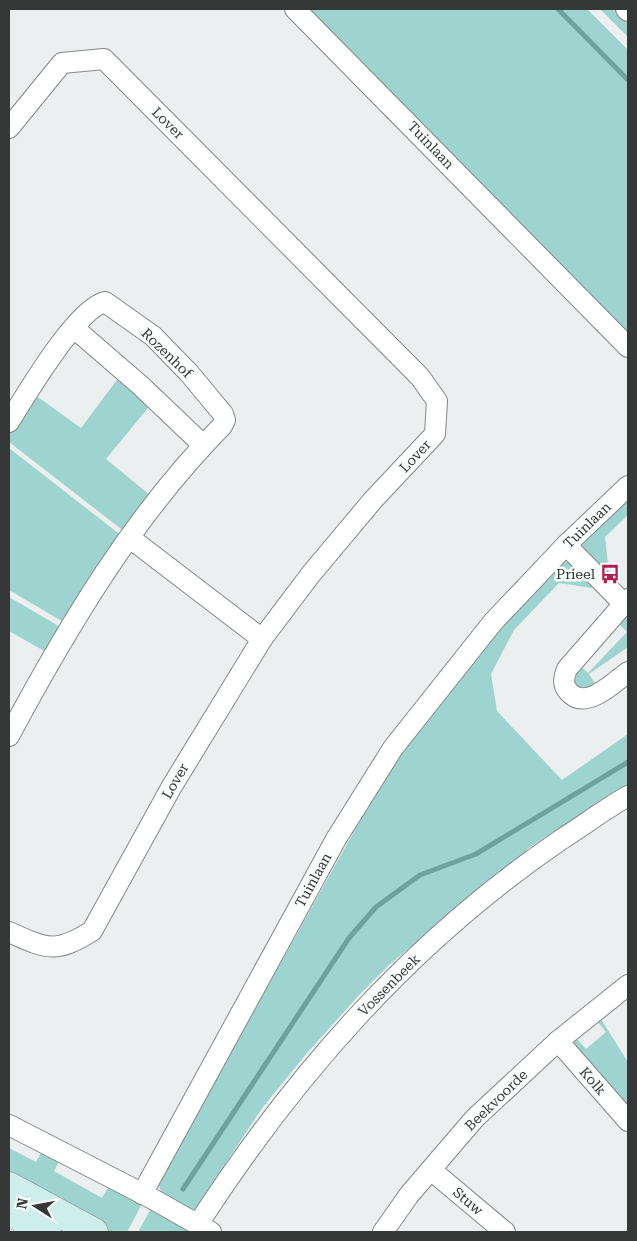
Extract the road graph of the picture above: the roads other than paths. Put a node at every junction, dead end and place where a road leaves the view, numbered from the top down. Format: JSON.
{"nodes":[{"id":1,"x":296,"y":9,"type":"edge"},
{"id":2,"x":9,"y":128,"type":"edge"},
{"id":3,"x":74,"y":328,"type":"junction"},
{"id":4,"x":628,"y":347,"type":"edge"},
{"id":5,"x":9,"y":422,"type":"edge"},
{"id":6,"x":203,"y":445,"type":"junction"},
{"id":7,"x":628,"y":486,"type":"edge"},
{"id":8,"x":130,"y":538,"type":"junction"},
{"id":9,"x":566,"y":545,"type":"junction"},
{"id":10,"x":626,"y":601,"type":"edge"},
{"id":11,"x":262,"y":640,"type":"junction"},
{"id":12,"x":628,"y":672,"type":"edge"},
{"id":13,"x":12,"y":723,"type":"edge"},
{"id":14,"x":628,"y":796,"type":"edge"},
{"id":15,"x":9,"y":932,"type":"edge"},
{"id":16,"x":628,"y":985,"type":"edge"},
{"id":17,"x":558,"y":1041,"type":"junction"},
{"id":18,"x":628,"y":1121,"type":"edge"},
{"id":19,"x":9,"y":1125,"type":"edge"},
{"id":20,"x":431,"y":1170,"type":"junction"},
{"id":21,"x":9,"y":1186,"type":"edge"},
{"id":22,"x":142,"y":1194,"type":"junction"},
{"id":23,"x":9,"y":1212,"type":"edge"},
{"id":24,"x":205,"y":1228,"type":"edge"},
{"id":25,"x":47,"y":1232,"type":"edge"},
{"id":26,"x":94,"y":1232,"type":"edge"},
{"id":27,"x":382,"y":1232,"type":"edge"},
{"id":28,"x":505,"y":1232,"type":"edge"}],
"edges":[{"from":1,"to":4,"type":"street","name":"Tuinlaan"},
{"from":2,"to":11,"type":"street","name":"Lover"},
{"from":3,"to":5,"type":"street","name":"Rozenhof"},
{"from":3,"to":6,"type":"street"},
{"from":3,"to":6,"type":"street","name":"Rozenhof"},
{"from":6,"to":8,"type":"street","name":"Rozenhof"},
{"from":7,"to":9,"type":"street","name":"Tuinlaan"},
{"from":8,"to":11,"type":"street"},
{"from":8,"to":13,"type":"street","name":"Rozenhof"},
{"from":9,"to":10,"type":"street"},
{"from":9,"to":22,"type":"street","name":"Tuinlaan"},
{"from":10,"to":12,"type":"street"},
{"from":11,"to":15,"type":"street","name":"Lover"},
{"from":14,"to":24,"type":"street","name":"Vossenbeek"},
{"from":16,"to":17,"type":"street","name":"Beekvoorde"},
{"from":17,"to":18,"type":"street","name":"Kolk"},
{"from":17,"to":20,"type":"street","name":"Beekvoorde"},
{"from":19,"to":22,"type":"street"},
{"from":20,"to":27,"type":"street","name":"Beekvoorde"},
{"from":20,"to":28,"type":"street","name":"Stuw"},
{"from":21,"to":26,"type":"street"},
{"from":22,"to":24,"type":"street"},
{"from":23,"to":25,"type":"street"}]}
